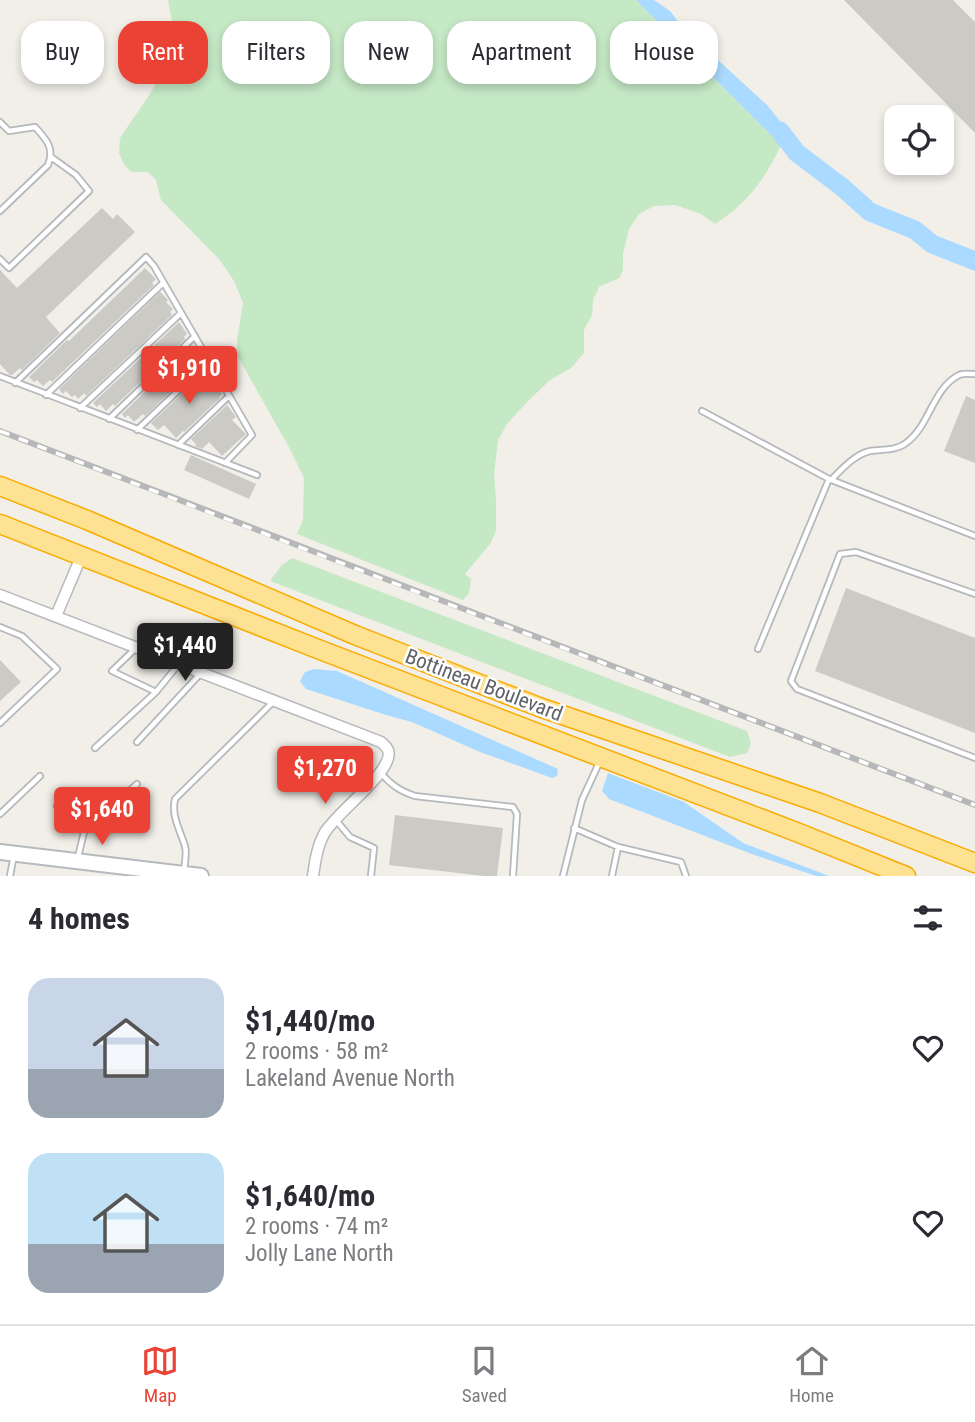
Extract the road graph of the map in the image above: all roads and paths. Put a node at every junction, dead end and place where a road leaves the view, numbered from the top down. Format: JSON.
{"nodes":[{"id":1,"x":0,"y":122,"type":"edge"},
{"id":2,"x":51,"y":158,"type":"junction"},
{"id":3,"x":0,"y":211,"type":"edge"},
{"id":4,"x":0,"y":259,"type":"edge"},
{"id":5,"x":163,"y":283,"type":"junction"},
{"id":6,"x":181,"y":313,"type":"junction"},
{"id":7,"x":195,"y":336,"type":"junction"},
{"id":8,"x":209,"y":361,"type":"junction"},
{"id":9,"x":975,"y":374,"type":"edge"},
{"id":10,"x":0,"y":376,"type":"edge"},
{"id":11,"x":15,"y":383,"type":"junction"},
{"id":12,"x":46,"y":394,"type":"junction"},
{"id":13,"x":229,"y":396,"type":"junction"},
{"id":14,"x":80,"y":408,"type":"junction"},
{"id":15,"x":702,"y":411,"type":"dead end"},
{"id":16,"x":108,"y":419,"type":"junction"},
{"id":17,"x":137,"y":430,"type":"junction"},
{"id":18,"x":178,"y":445,"type":"junction"},
{"id":19,"x":225,"y":463,"type":"junction"},
{"id":20,"x":257,"y":475,"type":"dead end"},
{"id":21,"x":830,"y":480,"type":"junction"},
{"id":22,"x":0,"y":486,"type":"edge"},
{"id":23,"x":0,"y":524,"type":"edge"},
{"id":24,"x":975,"y":536,"type":"edge"},
{"id":25,"x":81,"y":557,"type":"junction"},
{"id":26,"x":975,"y":594,"type":"edge"},
{"id":27,"x":0,"y":595,"type":"edge"},
{"id":28,"x":56,"y":617,"type":"junction"},
{"id":29,"x":0,"y":627,"type":"edge"},
{"id":30,"x":136,"y":648,"type":"junction"},
{"id":31,"x":758,"y":649,"type":"dead end"},
{"id":32,"x":179,"y":664,"type":"junction"},
{"id":33,"x":202,"y":673,"type":"junction"},
{"id":34,"x":156,"y":692,"type":"junction"},
{"id":35,"x":274,"y":701,"type":"junction"},
{"id":36,"x":0,"y":723,"type":"edge"},
{"id":37,"x":137,"y":742,"type":"dead end"},
{"id":38,"x":95,"y":748,"type":"dead end"},
{"id":39,"x":975,"y":758,"type":"edge"},
{"id":40,"x":601,"y":759,"type":"junction"},
{"id":41,"x":381,"y":774,"type":"junction"},
{"id":42,"x":40,"y":776,"type":"dead end"},
{"id":43,"x":136,"y":784,"type":"dead end"},
{"id":44,"x":57,"y":806,"type":"dead end"},
{"id":45,"x":0,"y":814,"type":"edge"},
{"id":46,"x":334,"y":819,"type":"junction"},
{"id":47,"x":574,"y":828,"type":"junction"},
{"id":48,"x":84,"y":832,"type":"junction"},
{"id":49,"x":618,"y":847,"type":"junction"},
{"id":50,"x":7,"y":853,"type":"edge"},
{"id":51,"x":77,"y":861,"type":"junction"},
{"id":52,"x":975,"y":863,"type":"edge"},
{"id":53,"x":184,"y":874,"type":"junction"},
{"id":54,"x":10,"y":876,"type":"edge"},
{"id":55,"x":201,"y":876,"type":"edge"},
{"id":56,"x":313,"y":876,"type":"edge"},
{"id":57,"x":371,"y":876,"type":"edge"},
{"id":58,"x":513,"y":876,"type":"edge"},
{"id":59,"x":563,"y":876,"type":"edge"},
{"id":60,"x":612,"y":876,"type":"edge"},
{"id":61,"x":686,"y":876,"type":"edge"},
{"id":62,"x":906,"y":876,"type":"edge"}],
"edges":[{"from":1,"to":2,"type":"lane"},
{"from":2,"to":3,"type":"lane"},
{"from":2,"to":4,"type":"lane"},
{"from":5,"to":6,"type":"lane"},
{"from":5,"to":11,"type":"lane"},
{"from":5,"to":12,"type":"lane"},
{"from":6,"to":7,"type":"lane"},
{"from":6,"to":14,"type":"lane"},
{"from":7,"to":8,"type":"lane"},
{"from":7,"to":16,"type":"lane"},
{"from":8,"to":13,"type":"lane"},
{"from":8,"to":17,"type":"lane"},
{"from":9,"to":21,"type":"lane"},
{"from":10,"to":11,"type":"lane"},
{"from":11,"to":12,"type":"lane"},
{"from":12,"to":14,"type":"lane"},
{"from":13,"to":18,"type":"lane"},
{"from":13,"to":19,"type":"lane"},
{"from":14,"to":16,"type":"lane"},
{"from":15,"to":21,"type":"lane"},
{"from":16,"to":17,"type":"lane"},
{"from":17,"to":18,"type":"lane"},
{"from":18,"to":19,"type":"lane"},
{"from":19,"to":20,"type":"lane"},
{"from":21,"to":24,"type":"lane"},
{"from":21,"to":31,"type":"lane"},
{"from":22,"to":52,"type":"highway","name":"Bottineau Boulevard"},
{"from":23,"to":25,"type":"highway","name":"Bottineau Boulevard"},
{"from":25,"to":28,"type":"street"},
{"from":25,"to":40,"type":"highway","name":"Bottineau Boulevard"},
{"from":26,"to":39,"type":"lane"},
{"from":27,"to":28,"type":"street"},
{"from":28,"to":30,"type":"street"},
{"from":29,"to":36,"type":"lane"},
{"from":30,"to":32,"type":"street"},
{"from":30,"to":34,"type":"lane"},
{"from":32,"to":33,"type":"street"},
{"from":32,"to":34,"type":"lane"},
{"from":33,"to":35,"type":"street"},
{"from":33,"to":37,"type":"lane"},
{"from":34,"to":38,"type":"lane"},
{"from":35,"to":41,"type":"street"},
{"from":35,"to":53,"type":"lane"},
{"from":40,"to":47,"type":"lane"},
{"from":40,"to":62,"type":"highway","name":"Bottineau Boulevard"},
{"from":41,"to":46,"type":"street"},
{"from":41,"to":58,"type":"lane"},
{"from":42,"to":45,"type":"lane"},
{"from":43,"to":48,"type":"lane"},
{"from":44,"to":48,"type":"lane"},
{"from":46,"to":56,"type":"street"},
{"from":46,"to":57,"type":"lane"},
{"from":47,"to":49,"type":"lane"},
{"from":47,"to":59,"type":"lane"},
{"from":48,"to":51,"type":"lane"},
{"from":49,"to":60,"type":"lane"},
{"from":49,"to":61,"type":"lane"},
{"from":50,"to":51,"type":"street"},
{"from":50,"to":54,"type":"lane"},
{"from":51,"to":53,"type":"street"},
{"from":53,"to":55,"type":"street"}]}
